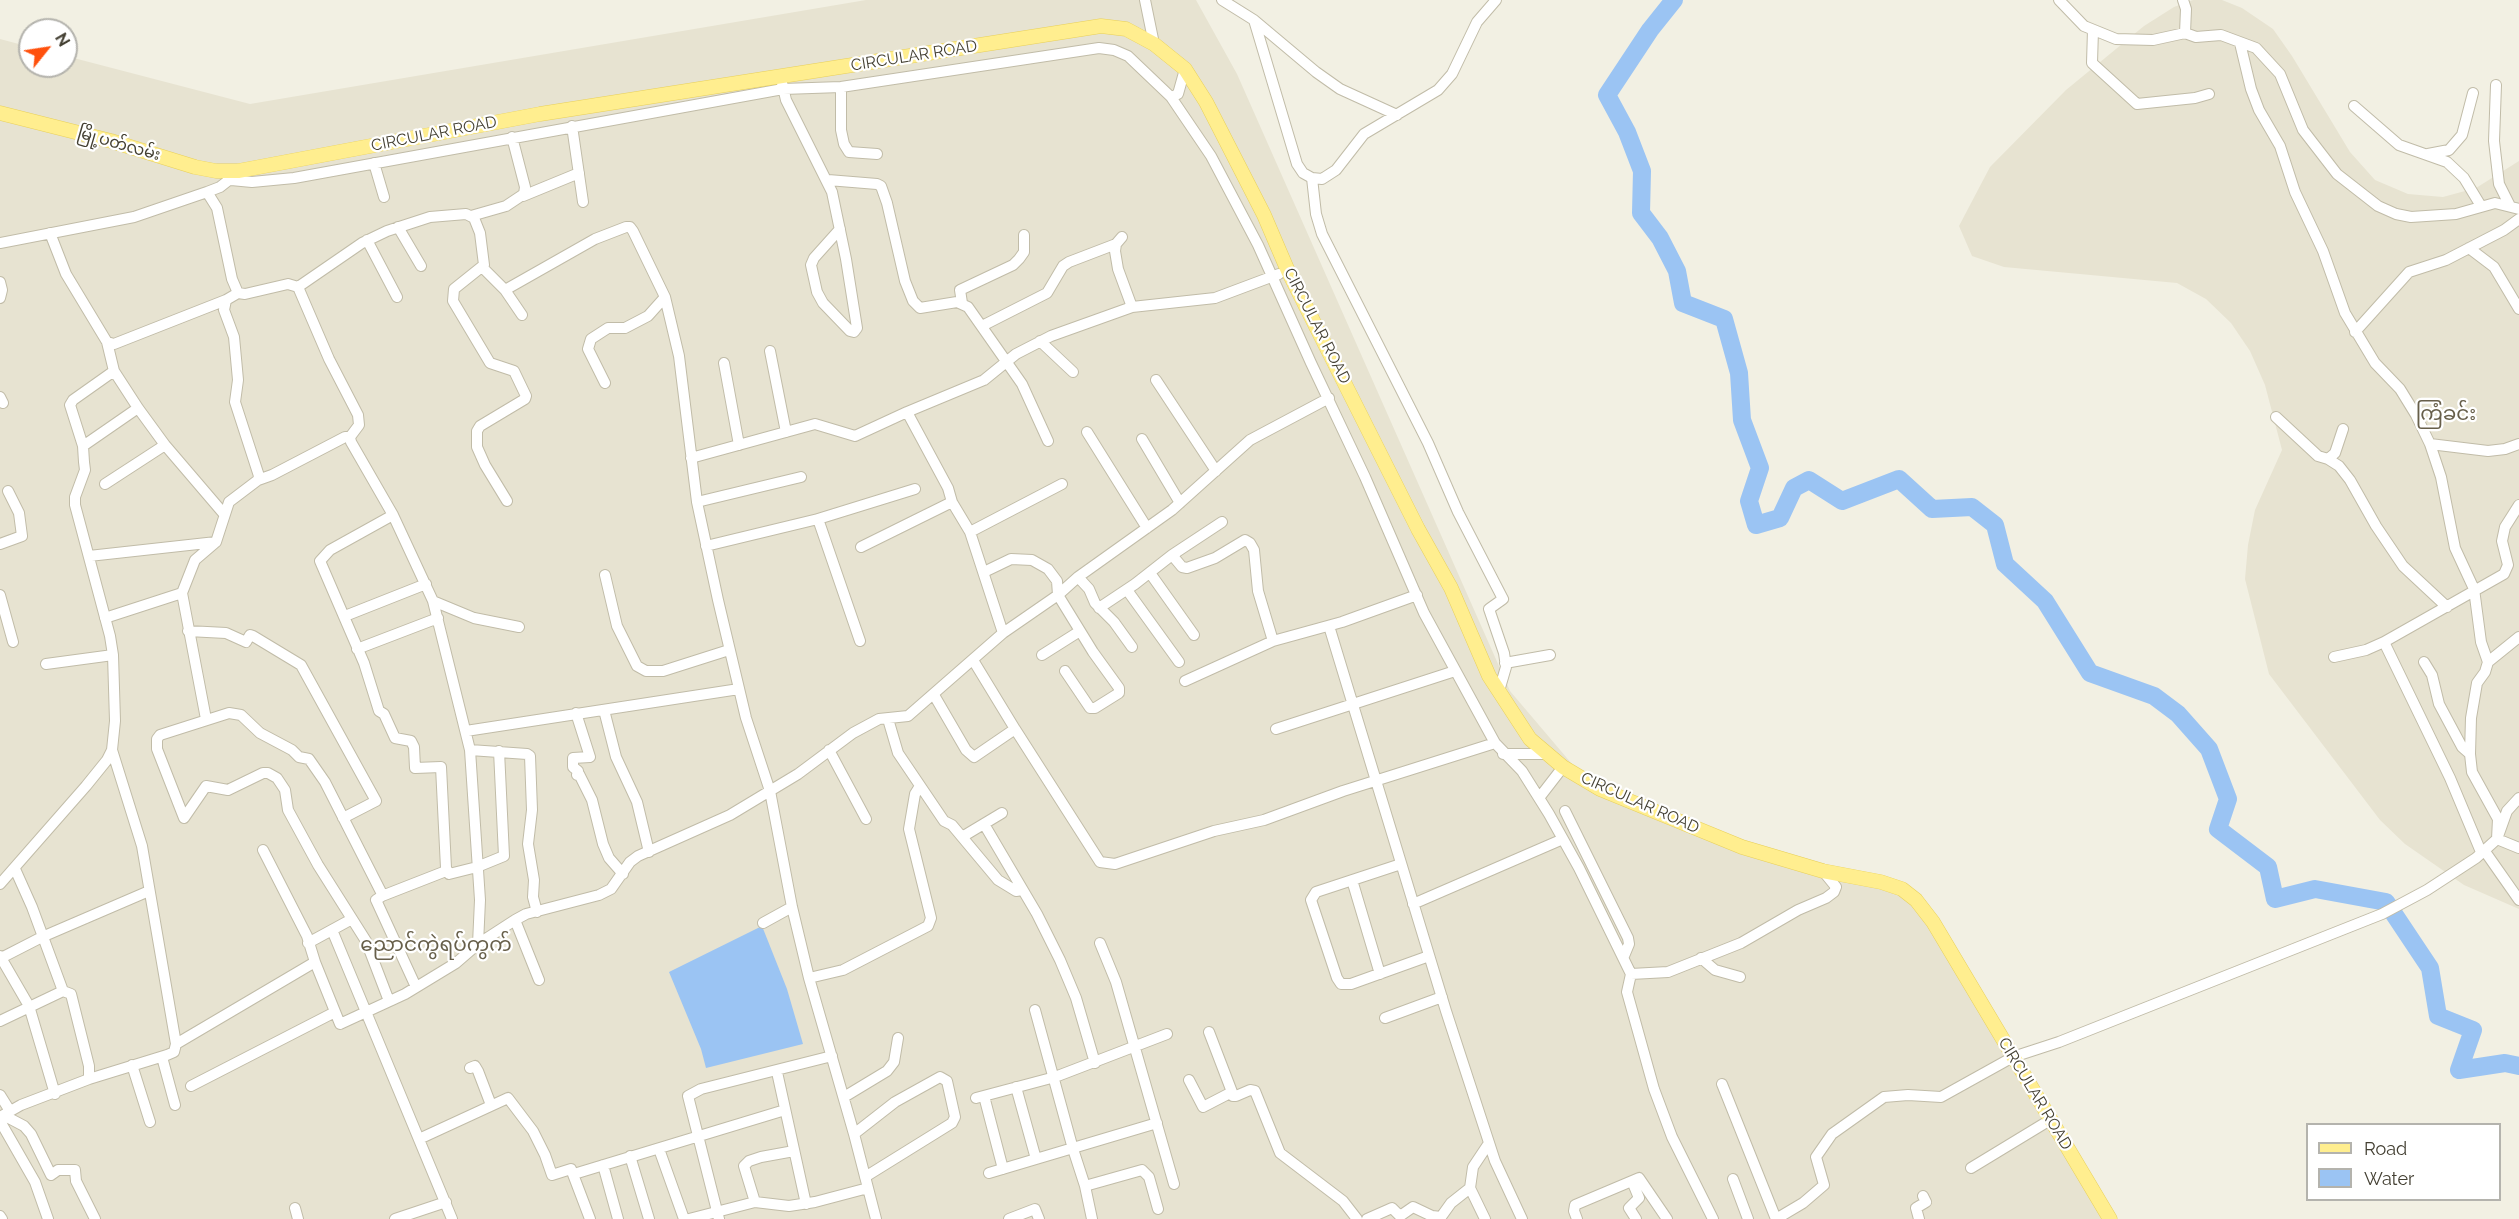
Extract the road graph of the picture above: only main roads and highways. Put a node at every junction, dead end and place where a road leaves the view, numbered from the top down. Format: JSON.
{"nodes":[{"id":1,"x":0,"y":113,"type":"edge"},
{"id":2,"x":234,"y":175,"type":"joint"},
{"id":3,"x":2110,"y":1219,"type":"edge"}],
"edges":[{"from":1,"to":2,"type":"main road","name":"မြို့ပတ်လမ်း"},
{"from":2,"to":3,"type":"main road","name":"CIRCULAR ROAD"}]}
